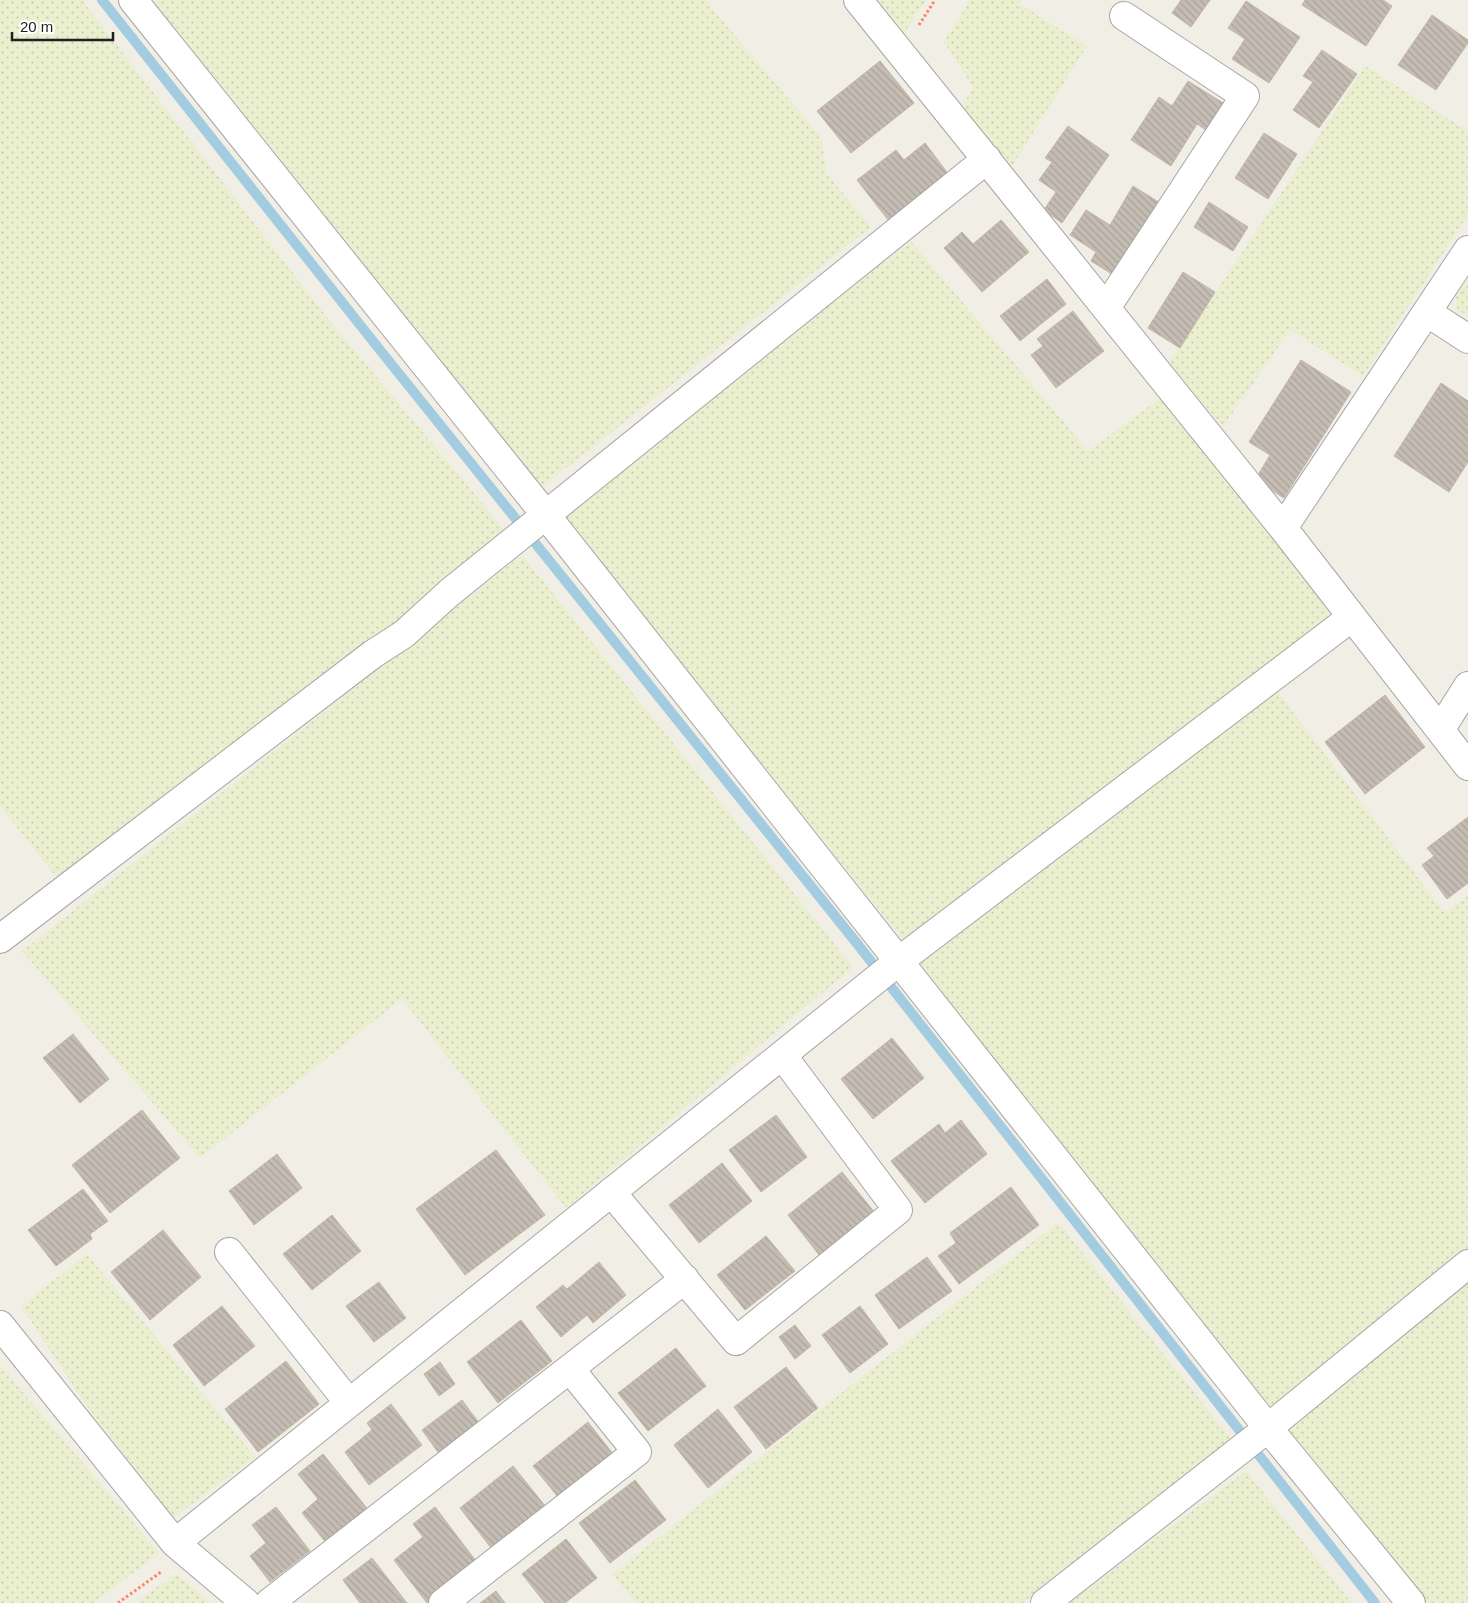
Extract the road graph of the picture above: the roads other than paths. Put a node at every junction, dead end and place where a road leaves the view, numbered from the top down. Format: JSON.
{"nodes":[{"id":1,"x":133,"y":0,"type":"edge"},
{"id":2,"x":858,"y":0,"type":"edge"},
{"id":3,"x":1124,"y":16,"type":"dead end"},
{"id":4,"x":987,"y":159,"type":"junction"},
{"id":5,"x":1468,"y":250,"type":"edge"},
{"id":6,"x":1106,"y":308,"type":"junction"},
{"id":7,"x":1428,"y":312,"type":"junction"},
{"id":8,"x":1468,"y":339,"type":"edge"},
{"id":9,"x":545,"y":514,"type":"junction"},
{"id":10,"x":1283,"y":528,"type":"junction"},
{"id":11,"x":1352,"y":617,"type":"junction"},
{"id":12,"x":1468,"y":686,"type":"edge"},
{"id":13,"x":1440,"y":730,"type":"junction"},
{"id":14,"x":1468,"y":766,"type":"edge"},
{"id":15,"x":0,"y":939,"type":"edge"},
{"id":16,"x":899,"y":961,"type":"junction"},
{"id":17,"x":782,"y":1055,"type":"junction"},
{"id":18,"x":611,"y":1192,"type":"junction"},
{"id":19,"x":229,"y":1252,"type":"dead end"},
{"id":20,"x":1468,"y":1264,"type":"edge"},
{"id":21,"x":685,"y":1280,"type":"junction"},
{"id":22,"x":0,"y":1325,"type":"edge"},
{"id":23,"x":570,"y":1369,"type":"junction"},
{"id":24,"x":349,"y":1403,"type":"junction"},
{"id":25,"x":1268,"y":1428,"type":"junction"},
{"id":26,"x":181,"y":1548,"type":"junction"},
{"id":27,"x":246,"y":1603,"type":"edge"},
{"id":28,"x":269,"y":1603,"type":"edge"},
{"id":29,"x":443,"y":1603,"type":"edge"},
{"id":30,"x":1045,"y":1603,"type":"edge"},
{"id":31,"x":1411,"y":1603,"type":"edge"}],
"edges":[{"from":1,"to":9,"type":"street"},
{"from":2,"to":4,"type":"street"},
{"from":3,"to":6,"type":"street"},
{"from":4,"to":6,"type":"street"},
{"from":4,"to":9,"type":"street"},
{"from":5,"to":7,"type":"street"},
{"from":6,"to":10,"type":"street"},
{"from":7,"to":8,"type":"street"},
{"from":7,"to":10,"type":"street"},
{"from":9,"to":15,"type":"street"},
{"from":9,"to":16,"type":"street"},
{"from":10,"to":11,"type":"street"},
{"from":11,"to":13,"type":"street"},
{"from":11,"to":16,"type":"street"},
{"from":12,"to":13,"type":"street"},
{"from":13,"to":14,"type":"street"},
{"from":16,"to":17,"type":"street"},
{"from":16,"to":25,"type":"street"},
{"from":17,"to":18,"type":"street"},
{"from":17,"to":21,"type":"street"},
{"from":18,"to":21,"type":"street"},
{"from":18,"to":24,"type":"street"},
{"from":19,"to":24,"type":"street"},
{"from":20,"to":25,"type":"street"},
{"from":21,"to":23,"type":"street"},
{"from":22,"to":26,"type":"street"},
{"from":23,"to":28,"type":"street"},
{"from":23,"to":29,"type":"street"},
{"from":24,"to":26,"type":"street"},
{"from":25,"to":30,"type":"street"},
{"from":25,"to":31,"type":"street"},
{"from":26,"to":27,"type":"street"}]}
